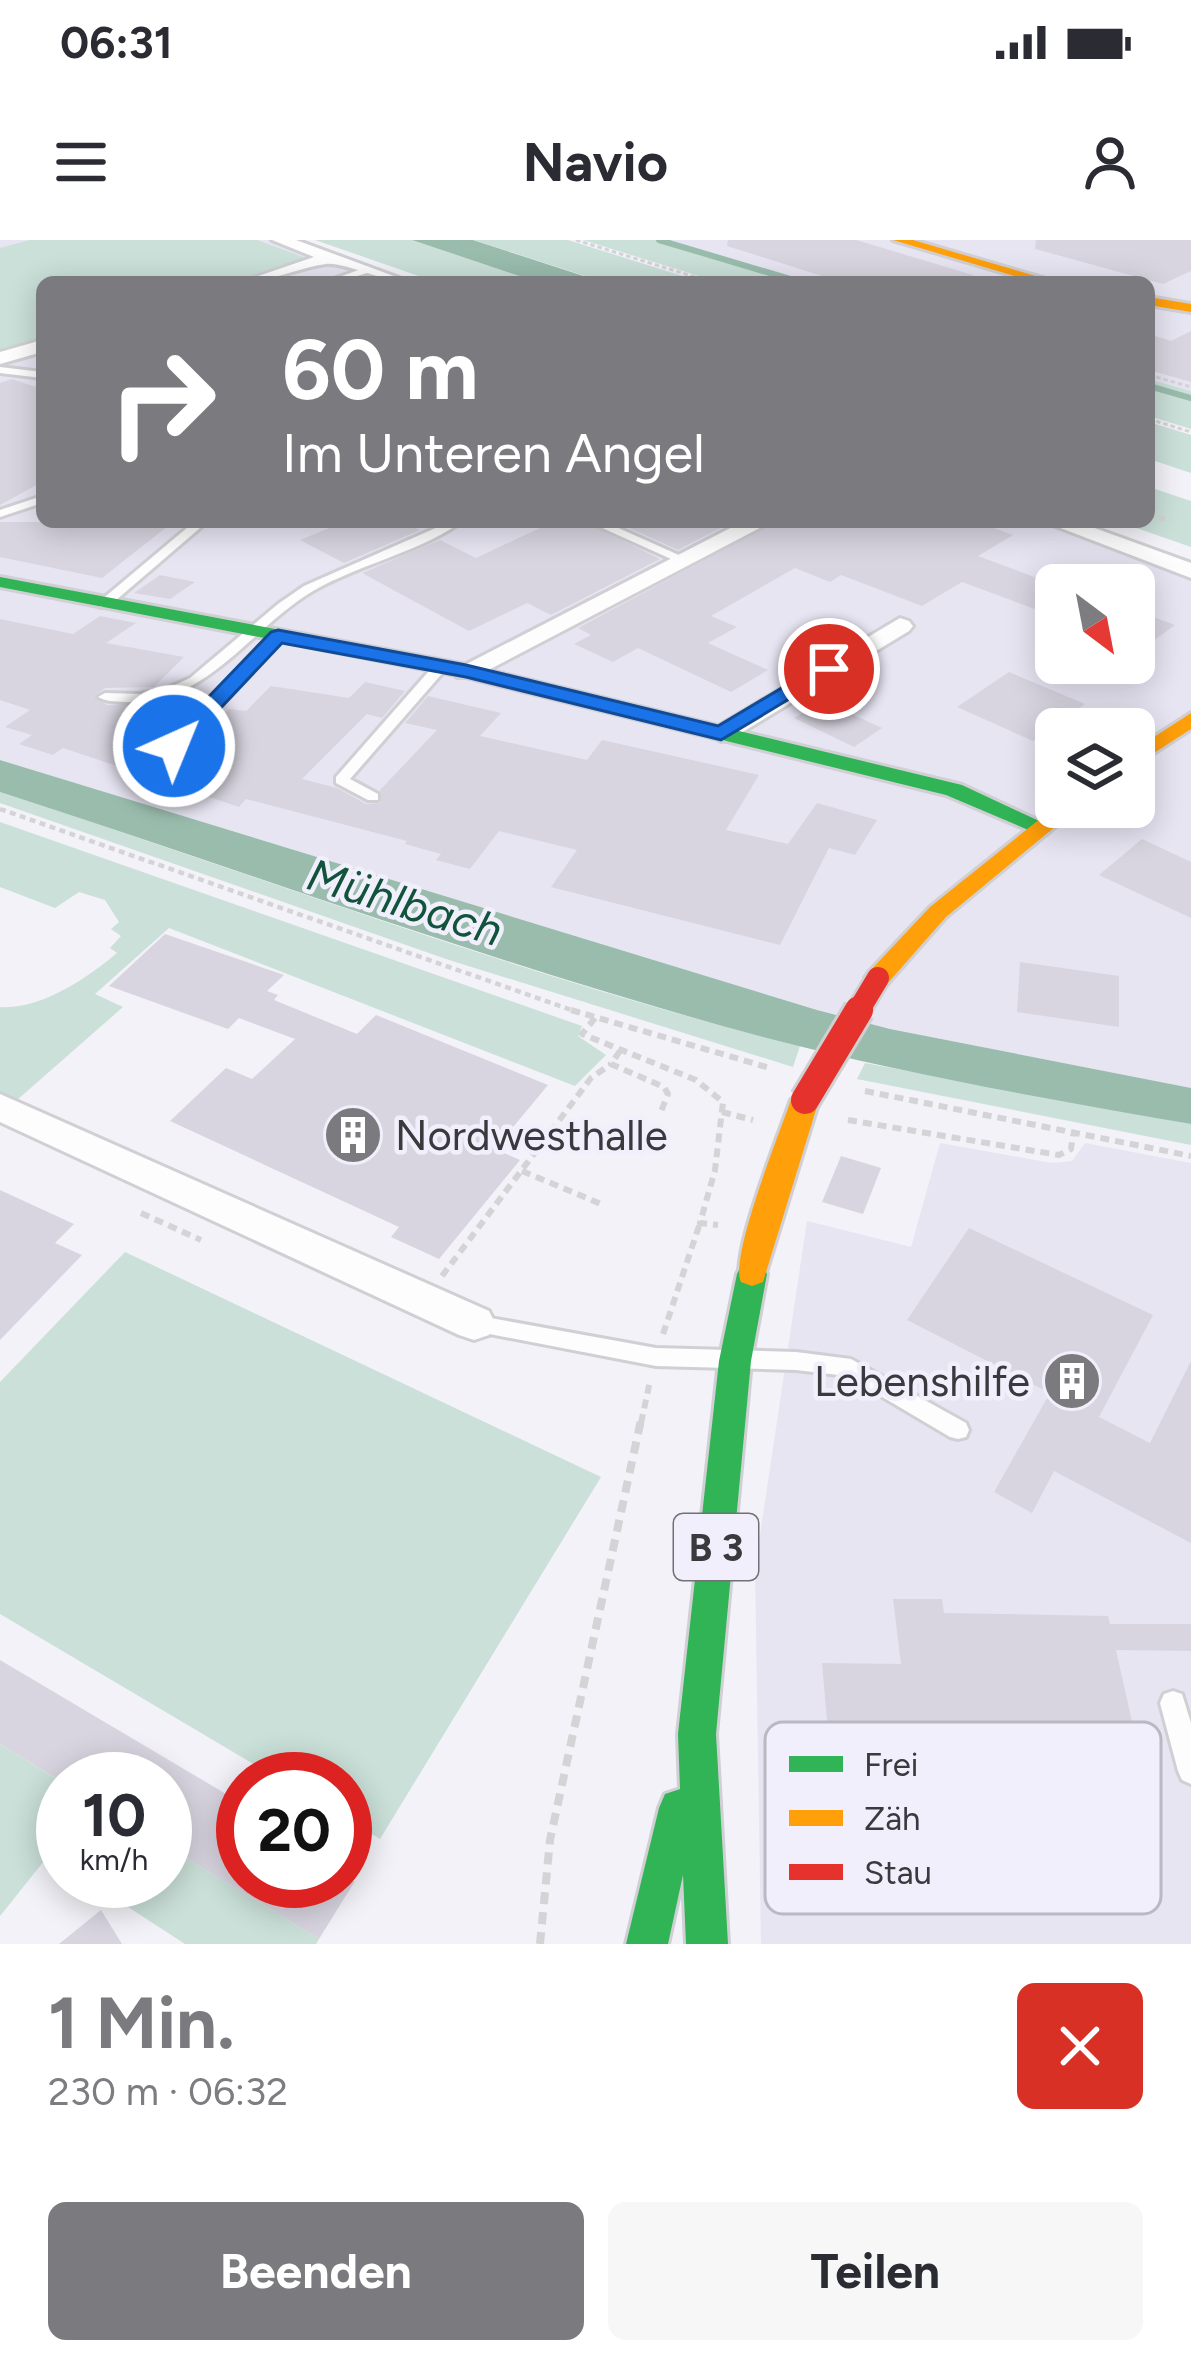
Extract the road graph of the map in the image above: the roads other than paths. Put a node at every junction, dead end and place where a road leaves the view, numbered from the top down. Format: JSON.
{"nodes":[{"id":1,"x":280,"y":240,"type":"edge"},
{"id":2,"x":899,"y":240,"type":"edge"},
{"id":3,"x":329,"y":258,"type":"junction"},
{"id":4,"x":367,"y":270,"type":"junction"},
{"id":5,"x":270,"y":276,"type":"edge"},
{"id":6,"x":348,"y":276,"type":"edge"},
{"id":7,"x":384,"y":276,"type":"edge"},
{"id":8,"x":1014,"y":276,"type":"edge"},
{"id":9,"x":1155,"y":303,"type":"edge"},
{"id":10,"x":1191,"y":308,"type":"edge"},
{"id":11,"x":36,"y":348,"type":"edge"},
{"id":12,"x":0,"y":358,"type":"edge"},
{"id":13,"x":0,"y":370,"type":"edge"},
{"id":14,"x":36,"y":374,"type":"edge"},
{"id":15,"x":36,"y":501,"type":"edge"},
{"id":16,"x":0,"y":514,"type":"edge"},
{"id":17,"x":194,"y":528,"type":"edge"},
{"id":18,"x":445,"y":528,"type":"edge"},
{"id":19,"x":609,"y":528,"type":"edge"},
{"id":20,"x":748,"y":528,"type":"edge"},
{"id":21,"x":1072,"y":528,"type":"edge"},
{"id":22,"x":684,"y":560,"type":"junction"},
{"id":23,"x":1191,"y":572,"type":"edge"},
{"id":24,"x":0,"y":582,"type":"edge"},
{"id":25,"x":104,"y":604,"type":"junction"},
{"id":26,"x":900,"y":626,"type":"dead end"},
{"id":27,"x":266,"y":634,"type":"junction"},
{"id":28,"x":454,"y":669,"type":"junction"},
{"id":29,"x":105,"y":697,"type":"dead end"},
{"id":30,"x":1191,"y":719,"type":"edge"},
{"id":31,"x":721,"y":733,"type":"junction"},
{"id":32,"x":1155,"y":745,"type":"edge"},
{"id":33,"x":174,"y":746,"type":"dead end"},
{"id":34,"x":374,"y":797,"type":"dead end"},
{"id":35,"x":1035,"y":824,"type":"edge"},
{"id":36,"x":1040,"y":828,"type":"edge"},
{"id":37,"x":0,"y":1107,"type":"edge"},
{"id":38,"x":474,"y":1323,"type":"joint"},
{"id":39,"x":734,"y":1360,"type":"junction"},
{"id":40,"x":958,"y":1430,"type":"dead end"},
{"id":41,"x":1173,"y":1703,"type":"dead end"},
{"id":42,"x":697,"y":1734,"type":"junction"},
{"id":43,"x":1191,"y":1772,"type":"edge"},
{"id":44,"x":647,"y":1944,"type":"edge"},
{"id":45,"x":707,"y":1944,"type":"edge"}],
"edges":[{"from":1,"to":3,"type":"street"},
{"from":2,"to":8,"type":"street"},
{"from":3,"to":4,"type":"street"},
{"from":3,"to":5,"type":"street"},
{"from":4,"to":6,"type":"lane"},
{"from":4,"to":7,"type":"street"},
{"from":9,"to":10,"type":"street"},
{"from":11,"to":12,"type":"street"},
{"from":13,"to":14,"type":"lane"},
{"from":15,"to":16,"type":"lane"},
{"from":17,"to":25,"type":"lane"},
{"from":18,"to":27,"type":"lane"},
{"from":19,"to":22,"type":"lane"},
{"from":20,"to":22,"type":"street"},
{"from":21,"to":23,"type":"street"},
{"from":22,"to":28,"type":"street"},
{"from":24,"to":25,"type":"street"},
{"from":25,"to":27,"type":"street"},
{"from":26,"to":31,"type":"street"},
{"from":27,"to":28,"type":"street"},
{"from":27,"to":29,"type":"lane"},
{"from":27,"to":33,"type":"lane"},
{"from":28,"to":31,"type":"street"},
{"from":28,"to":34,"type":"lane"},
{"from":30,"to":32,"type":"street"},
{"from":31,"to":35,"type":"street"},
{"from":36,"to":39,"type":"street","number":"B 3","bridge":true},
{"from":37,"to":38,"type":"street"},
{"from":38,"to":39,"type":"lane"},
{"from":39,"to":40,"type":"lane"},
{"from":39,"to":42,"type":"street","number":"B 3"},
{"from":41,"to":43,"type":"lane"},
{"from":42,"to":44,"type":"street"},
{"from":42,"to":45,"type":"street","number":"B 3"}]}
